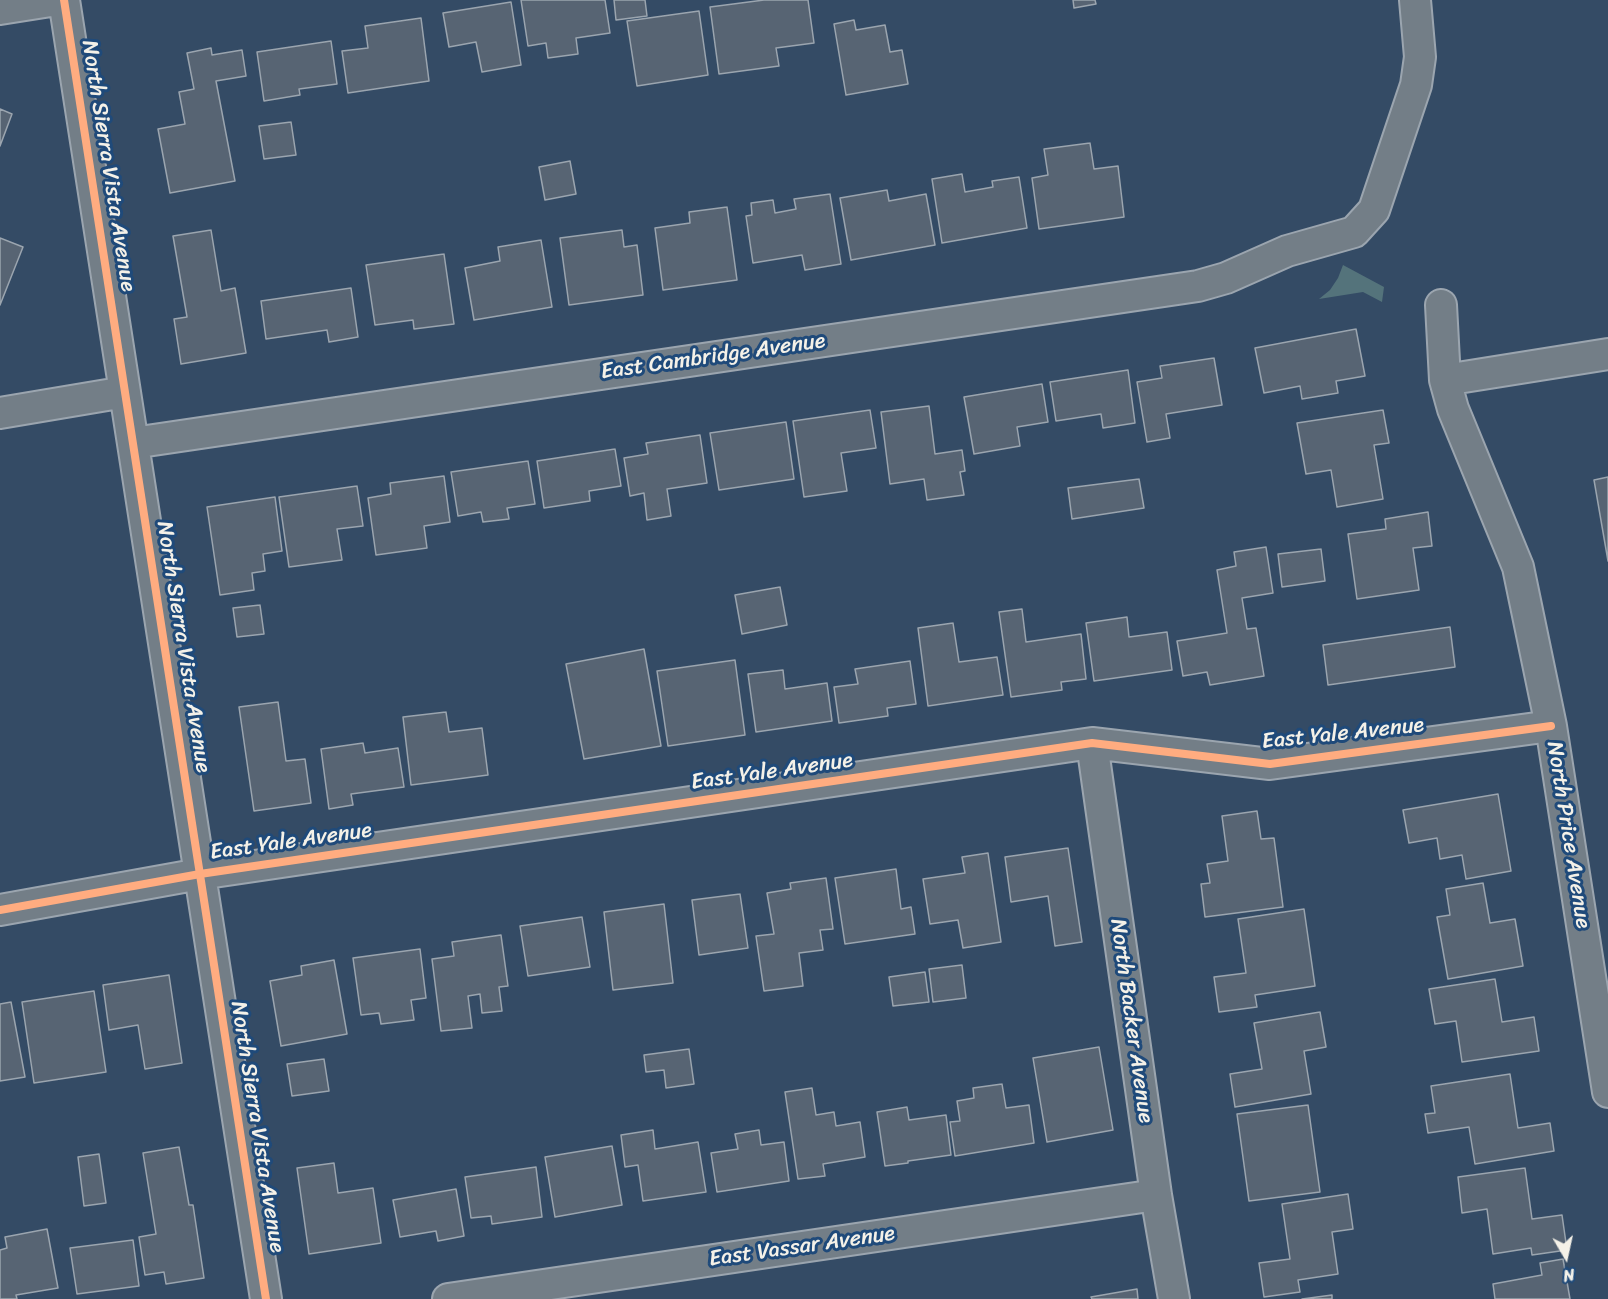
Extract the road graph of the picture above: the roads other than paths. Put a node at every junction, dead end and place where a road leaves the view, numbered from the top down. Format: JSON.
{"nodes":[{"id":1,"x":57,"y":0,"type":"edge"},
{"id":2,"x":64,"y":0,"type":"edge"},
{"id":3,"x":1415,"y":0,"type":"edge"},
{"id":4,"x":0,"y":9,"type":"edge"},
{"id":5,"x":1441,"y":305,"type":"dead end"},
{"id":6,"x":1608,"y":354,"type":"edge"},
{"id":7,"x":1445,"y":380,"type":"junction"},
{"id":8,"x":125,"y":392,"type":"junction"},
{"id":9,"x":0,"y":413,"type":"edge"},
{"id":10,"x":133,"y":443,"type":"junction"},
{"id":11,"x":1551,"y":726,"type":"junction"},
{"id":12,"x":1092,"y":743,"type":"junction"},
{"id":13,"x":200,"y":874,"type":"junction"},
{"id":14,"x":0,"y":910,"type":"edge"},
{"id":15,"x":1608,"y":1092,"type":"edge"},
{"id":16,"x":1156,"y":1195,"type":"junction"},
{"id":17,"x":266,"y":1299,"type":"edge"},
{"id":18,"x":448,"y":1299,"type":"edge"},
{"id":19,"x":1174,"y":1299,"type":"edge"}],
"edges":[{"from":1,"to":4,"type":"street"},
{"from":2,"to":8,"type":"street","name":"North Sierra Vista Avenue"},
{"from":3,"to":10,"type":"street","name":"East Cambridge Avenue"},
{"from":5,"to":7,"type":"street","name":"North Price Avenue"},
{"from":6,"to":7,"type":"street"},
{"from":7,"to":11,"type":"street","name":"North Price Avenue"},
{"from":8,"to":9,"type":"street"},
{"from":8,"to":10,"type":"street","name":"North Sierra Vista Avenue"},
{"from":10,"to":13,"type":"street","name":"North Sierra Vista Avenue"},
{"from":11,"to":12,"type":"street","name":"East Yale Avenue"},
{"from":11,"to":15,"type":"street","name":"North Price Avenue"},
{"from":12,"to":13,"type":"street","name":"East Yale Avenue"},
{"from":12,"to":16,"type":"street","name":"North Backer Avenue"},
{"from":13,"to":14,"type":"street","name":"East Yale Avenue"},
{"from":13,"to":17,"type":"street","name":"North Sierra Vista Avenue"},
{"from":16,"to":18,"type":"street","name":"East Vassar Avenue"},
{"from":16,"to":19,"type":"street","name":"North Backer Avenue"}]}
